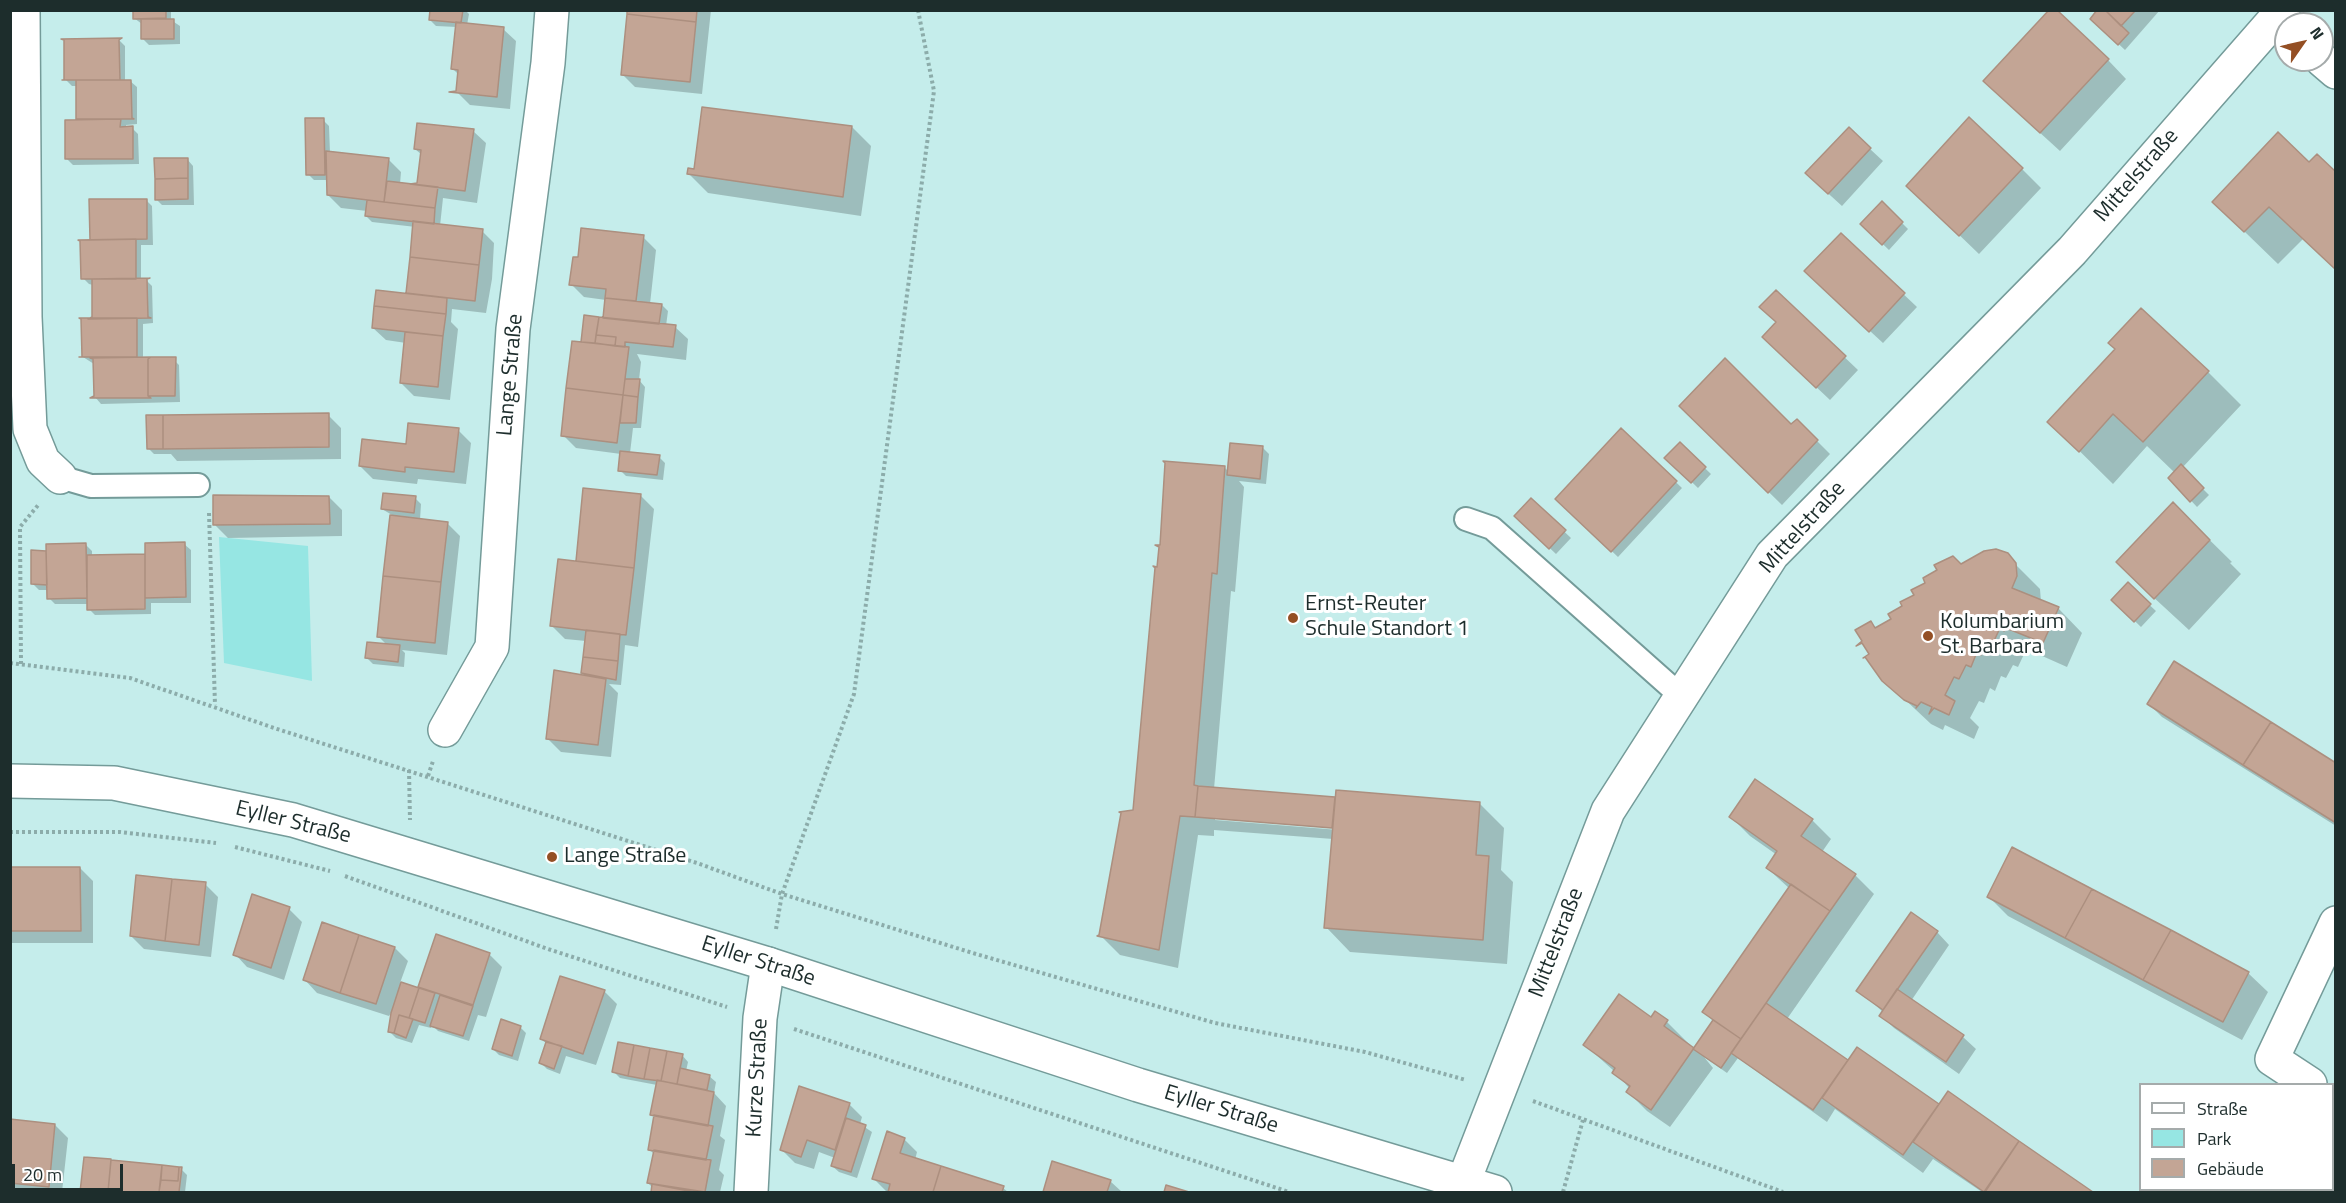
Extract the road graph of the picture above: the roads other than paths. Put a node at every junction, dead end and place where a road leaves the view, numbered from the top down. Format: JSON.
{"nodes":[{"id":1,"x":23,"y":10,"type":"edge"},
{"id":2,"x":552,"y":10,"type":"edge"},
{"id":3,"x":2274,"y":22,"type":"edge"},
{"id":4,"x":60,"y":477,"type":"joint"},
{"id":5,"x":198,"y":485,"type":"road end"},
{"id":6,"x":1466,"y":519,"type":"dead end"},
{"id":7,"x":1681,"y":696,"type":"junction"},
{"id":8,"x":445,"y":730,"type":"dead end"},
{"id":9,"x":10,"y":781,"type":"edge"},
{"id":10,"x":2336,"y":923,"type":"edge"},
{"id":11,"x":768,"y":964,"type":"junction"},
{"id":12,"x":2308,"y":1083,"type":"edge"},
{"id":13,"x":1464,"y":1183,"type":"junction"},
{"id":14,"x":751,"y":1192,"type":"edge"},
{"id":15,"x":1495,"y":1192,"type":"edge"}],
"edges":[{"from":1,"to":4,"type":"street"},
{"from":2,"to":8,"type":"street","name":"Lange Straße"},
{"from":3,"to":7,"type":"street","name":"Mittelstraße"},
{"from":4,"to":5,"type":"lane"},
{"from":6,"to":7,"type":"lane"},
{"from":7,"to":13,"type":"street","name":"Mittelstraße"},
{"from":9,"to":11,"type":"street","name":"Eyller Straße"},
{"from":10,"to":12,"type":"street"},
{"from":11,"to":13,"type":"street","name":"Eyller Straße"},
{"from":11,"to":14,"type":"street","name":"Kurze Straße"},
{"from":13,"to":15,"type":"street","name":"Eyller Straße"}]}
